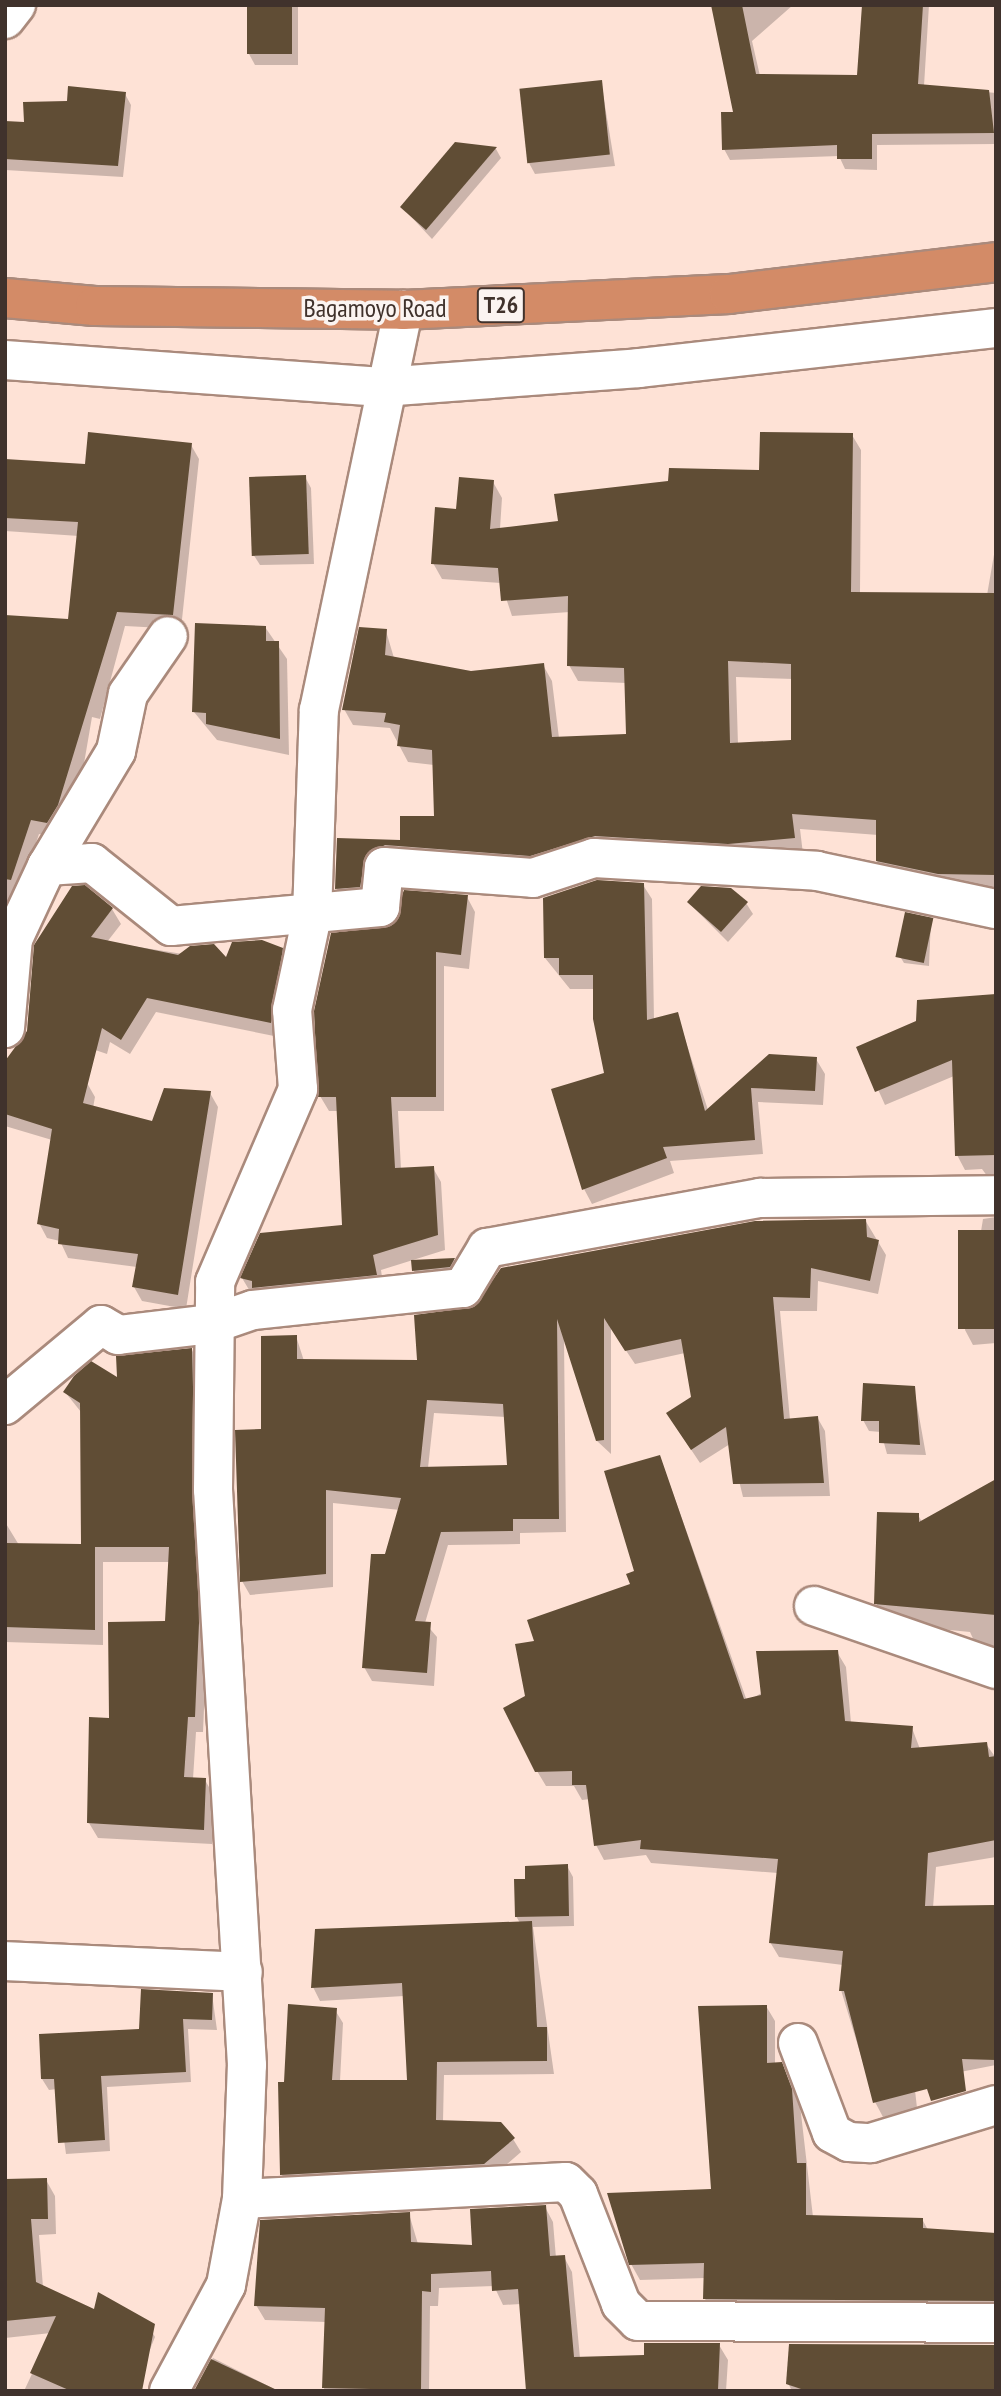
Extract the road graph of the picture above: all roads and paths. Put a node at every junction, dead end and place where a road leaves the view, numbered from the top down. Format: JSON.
{"nodes":[{"id":1,"x":16,"y":5,"type":"edge"},
{"id":2,"x":5,"y":19,"type":"edge"},
{"id":3,"x":996,"y":262,"type":"edge"},
{"id":4,"x":5,"y":298,"type":"edge"},
{"id":5,"x":403,"y":310,"type":"junction"},
{"id":6,"x":996,"y":327,"type":"edge"},
{"id":7,"x":5,"y":360,"type":"edge"},
{"id":8,"x":383,"y":387,"type":"junction"},
{"id":9,"x":168,"y":636,"type":"dead end"},
{"id":10,"x":47,"y":866,"type":"junction"},
{"id":11,"x":996,"y":909,"type":"edge"},
{"id":12,"x":312,"y":916,"type":"junction"},
{"id":13,"x":5,"y":1028,"type":"edge"},
{"id":14,"x":996,"y":1195,"type":"edge"},
{"id":15,"x":212,"y":1324,"type":"junction"},
{"id":16,"x":5,"y":1405,"type":"edge"},
{"id":17,"x":814,"y":1606,"type":"dead end"},
{"id":18,"x":996,"y":1669,"type":"edge"},
{"id":19,"x":5,"y":1961,"type":"edge"},
{"id":20,"x":243,"y":1972,"type":"junction"},
{"id":21,"x":798,"y":2043,"type":"dead end"},
{"id":22,"x":996,"y":2105,"type":"edge"},
{"id":23,"x":242,"y":2199,"type":"junction"},
{"id":24,"x":996,"y":2323,"type":"edge"},
{"id":25,"x":169,"y":2391,"type":"edge"}],
"edges":[{"from":1,"to":2,"type":"street"},
{"from":3,"to":5,"type":"highway","name":"Bagamoyo Road","number":"T26"},
{"from":4,"to":5,"type":"highway","name":"Bagamoyo Road","number":"T26"},
{"from":5,"to":8,"type":"street"},
{"from":6,"to":8,"type":"street"},
{"from":7,"to":8,"type":"street"},
{"from":8,"to":12,"type":"street"},
{"from":9,"to":10,"type":"street"},
{"from":10,"to":12,"type":"street"},
{"from":10,"to":13,"type":"street"},
{"from":11,"to":12,"type":"street"},
{"from":12,"to":15,"type":"street"},
{"from":14,"to":15,"type":"street"},
{"from":15,"to":16,"type":"street"},
{"from":15,"to":20,"type":"street"},
{"from":17,"to":18,"type":"street"},
{"from":19,"to":20,"type":"street"},
{"from":20,"to":23,"type":"street"},
{"from":21,"to":22,"type":"street"},
{"from":23,"to":24,"type":"street"},
{"from":23,"to":25,"type":"street"}]}
